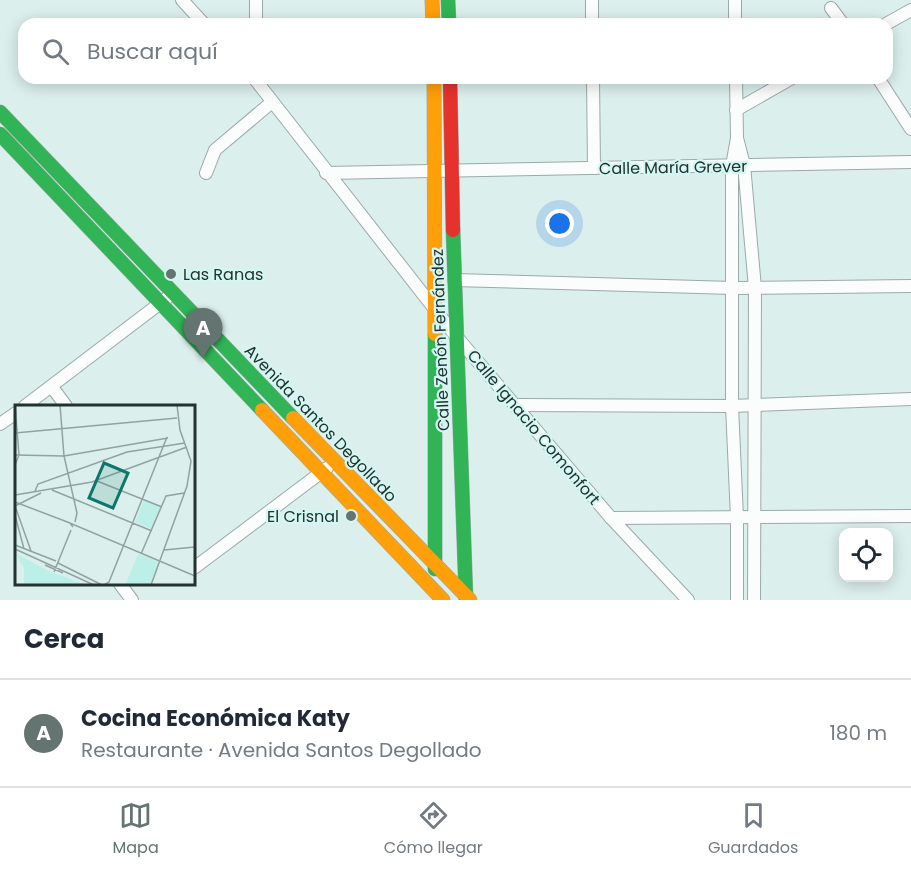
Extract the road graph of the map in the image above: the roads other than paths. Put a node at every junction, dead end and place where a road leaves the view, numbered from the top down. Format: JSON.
{"nodes":[{"id":1,"x":182,"y":0,"type":"edge"},
{"id":2,"x":256,"y":0,"type":"edge"},
{"id":3,"x":432,"y":0,"type":"edge"},
{"id":4,"x":448,"y":0,"type":"edge"},
{"id":5,"x":592,"y":0,"type":"edge"},
{"id":6,"x":735,"y":0,"type":"edge"},
{"id":7,"x":831,"y":8,"type":"dead end"},
{"id":8,"x":911,"y":9,"type":"edge"},
{"id":9,"x":198,"y":18,"type":"edge"},
{"id":10,"x":256,"y":18,"type":"edge"},
{"id":11,"x":433,"y":18,"type":"edge"},
{"id":12,"x":449,"y":18,"type":"edge"},
{"id":13,"x":592,"y":18,"type":"edge"},
{"id":14,"x":735,"y":18,"type":"edge"},
{"id":15,"x":838,"y":18,"type":"edge"},
{"id":16,"x":893,"y":20,"type":"edge"},
{"id":17,"x":259,"y":84,"type":"edge"},
{"id":18,"x":434,"y":84,"type":"edge"},
{"id":19,"x":450,"y":84,"type":"edge"},
{"id":20,"x":593,"y":84,"type":"edge"},
{"id":21,"x":736,"y":84,"type":"edge"},
{"id":22,"x":782,"y":84,"type":"edge"},
{"id":23,"x":882,"y":84,"type":"edge"},
{"id":24,"x":272,"y":102,"type":"junction"},
{"id":25,"x":736,"y":110,"type":"junction"},
{"id":26,"x":0,"y":112,"type":"edge"},
{"id":27,"x":911,"y":129,"type":"edge"},
{"id":28,"x":0,"y":134,"type":"edge"},
{"id":29,"x":911,"y":162,"type":"edge"},
{"id":30,"x":738,"y":166,"type":"junction"},
{"id":31,"x":594,"y":168,"type":"junction"},
{"id":32,"x":436,"y":171,"type":"junction"},
{"id":33,"x":453,"y":171,"type":"junction"},
{"id":34,"x":206,"y":173,"type":"dead end"},
{"id":35,"x":326,"y":173,"type":"junction"},
{"id":36,"x":454,"y":280,"type":"junction"},
{"id":37,"x":911,"y":286,"type":"edge"},
{"id":38,"x":733,"y":288,"type":"junction"},
{"id":39,"x":755,"y":288,"type":"junction"},
{"id":40,"x":174,"y":292,"type":"junction"},
{"id":41,"x":160,"y":304,"type":"junction"},
{"id":42,"x":433,"y":304,"type":"junction"},
{"id":43,"x":455,"y":335,"type":"junction"},
{"id":44,"x":52,"y":387,"type":"junction"},
{"id":45,"x":911,"y":399,"type":"edge"},
{"id":46,"x":26,"y":405,"type":"edge"},
{"id":47,"x":65,"y":405,"type":"edge"},
{"id":48,"x":516,"y":405,"type":"junction"},
{"id":49,"x":732,"y":406,"type":"junction"},
{"id":50,"x":753,"y":406,"type":"junction"},
{"id":51,"x":15,"y":413,"type":"edge"},
{"id":52,"x":0,"y":424,"type":"edge"},
{"id":53,"x":334,"y":463,"type":"junction"},
{"id":54,"x":322,"y":471,"type":"junction"},
{"id":55,"x":911,"y":516,"type":"edge"},
{"id":56,"x":611,"y":518,"type":"junction"},
{"id":57,"x":737,"y":518,"type":"junction"},
{"id":58,"x":754,"y":518,"type":"junction"},
{"id":59,"x":435,"y":564,"type":"junction"},
{"id":60,"x":195,"y":567,"type":"edge"},
{"id":61,"x":121,"y":585,"type":"edge"},
{"id":62,"x":439,"y":595,"type":"edge"},
{"id":63,"x":467,"y":598,"type":"edge"},
{"id":64,"x":132,"y":600,"type":"edge"},
{"id":65,"x":688,"y":600,"type":"edge"},
{"id":66,"x":737,"y":600,"type":"edge"},
{"id":67,"x":754,"y":600,"type":"edge"}],
"edges":[{"from":1,"to":9,"type":"street"},
{"from":2,"to":10,"type":"street"},
{"from":3,"to":11,"type":"main road"},
{"from":4,"to":12,"type":"main road"},
{"from":5,"to":13,"type":"street"},
{"from":6,"to":14,"type":"street"},
{"from":7,"to":15,"type":"street"},
{"from":8,"to":16,"type":"street"},
{"from":17,"to":24,"type":"street","name":"Calle Ignacio Comonfort"},
{"from":18,"to":32,"type":"main road","name":"Calle Zenón Fernández"},
{"from":19,"to":33,"type":"main road","name":"Calle Zenón Fernández"},
{"from":20,"to":31,"type":"street"},
{"from":21,"to":25,"type":"street"},
{"from":22,"to":25,"type":"street"},
{"from":23,"to":27,"type":"street"},
{"from":24,"to":34,"type":"street"},
{"from":24,"to":35,"type":"street","name":"Calle Ignacio Comonfort"},
{"from":25,"to":30,"type":"street"},
{"from":26,"to":40,"type":"main road","name":"Avenida Santos Degollado"},
{"from":28,"to":41,"type":"main road","name":"Avenida Santos Degollado"},
{"from":29,"to":30,"type":"street","name":"Calle María Grever"},
{"from":30,"to":31,"type":"street","name":"Calle María Grever"},
{"from":30,"to":38,"type":"street"},
{"from":30,"to":39,"type":"street"},
{"from":31,"to":33,"type":"street","name":"Calle María Grever"},
{"from":32,"to":33,"type":"street","name":"Calle María Grever"},
{"from":32,"to":35,"type":"street","name":"Calle María Grever"},
{"from":32,"to":42,"type":"main road","name":"Calle Zenón Fernández"},
{"from":33,"to":36,"type":"main road","name":"Calle Zenón Fernández"},
{"from":35,"to":42,"type":"street","name":"Calle Ignacio Comonfort"},
{"from":36,"to":38,"type":"street"},
{"from":36,"to":43,"type":"main road","name":"Calle Zenón Fernández"},
{"from":37,"to":39,"type":"street"},
{"from":38,"to":39,"type":"street"},
{"from":38,"to":49,"type":"street"},
{"from":39,"to":50,"type":"street"},
{"from":40,"to":41,"type":"street"},
{"from":40,"to":53,"type":"main road","name":"Avenida Santos Degollado"},
{"from":41,"to":44,"type":"street"},
{"from":41,"to":54,"type":"main road","name":"Avenida Santos Degollado"},
{"from":42,"to":43,"type":"street","name":"Calle Ignacio Comonfort"},
{"from":42,"to":59,"type":"main road","name":"Calle Zenón Fernández"},
{"from":43,"to":48,"type":"street","name":"Calle Ignacio Comonfort"},
{"from":43,"to":63,"type":"main road","name":"Calle Zenón Fernández"},
{"from":44,"to":46,"type":"street"},
{"from":44,"to":47,"type":"street"},
{"from":45,"to":50,"type":"street"},
{"from":48,"to":49,"type":"street"},
{"from":48,"to":56,"type":"street","name":"Calle Ignacio Comonfort"},
{"from":49,"to":50,"type":"street"},
{"from":49,"to":57,"type":"street"},
{"from":50,"to":58,"type":"street"},
{"from":51,"to":52,"type":"street"},
{"from":53,"to":54,"type":"street"},
{"from":53,"to":59,"type":"main road","name":"Avenida Santos Degollado"},
{"from":54,"to":60,"type":"street"},
{"from":54,"to":62,"type":"main road","name":"Avenida Santos Degollado"},
{"from":55,"to":58,"type":"street"},
{"from":56,"to":57,"type":"street"},
{"from":56,"to":65,"type":"street","name":"Calle Ignacio Comonfort"},
{"from":57,"to":58,"type":"street"},
{"from":57,"to":66,"type":"street"},
{"from":58,"to":67,"type":"street"},
{"from":59,"to":62,"type":"main road","name":"Calle Zenón Fernández"},
{"from":59,"to":63,"type":"main road","name":"Avenida Santos Degollado"},
{"from":61,"to":64,"type":"street"}]}
